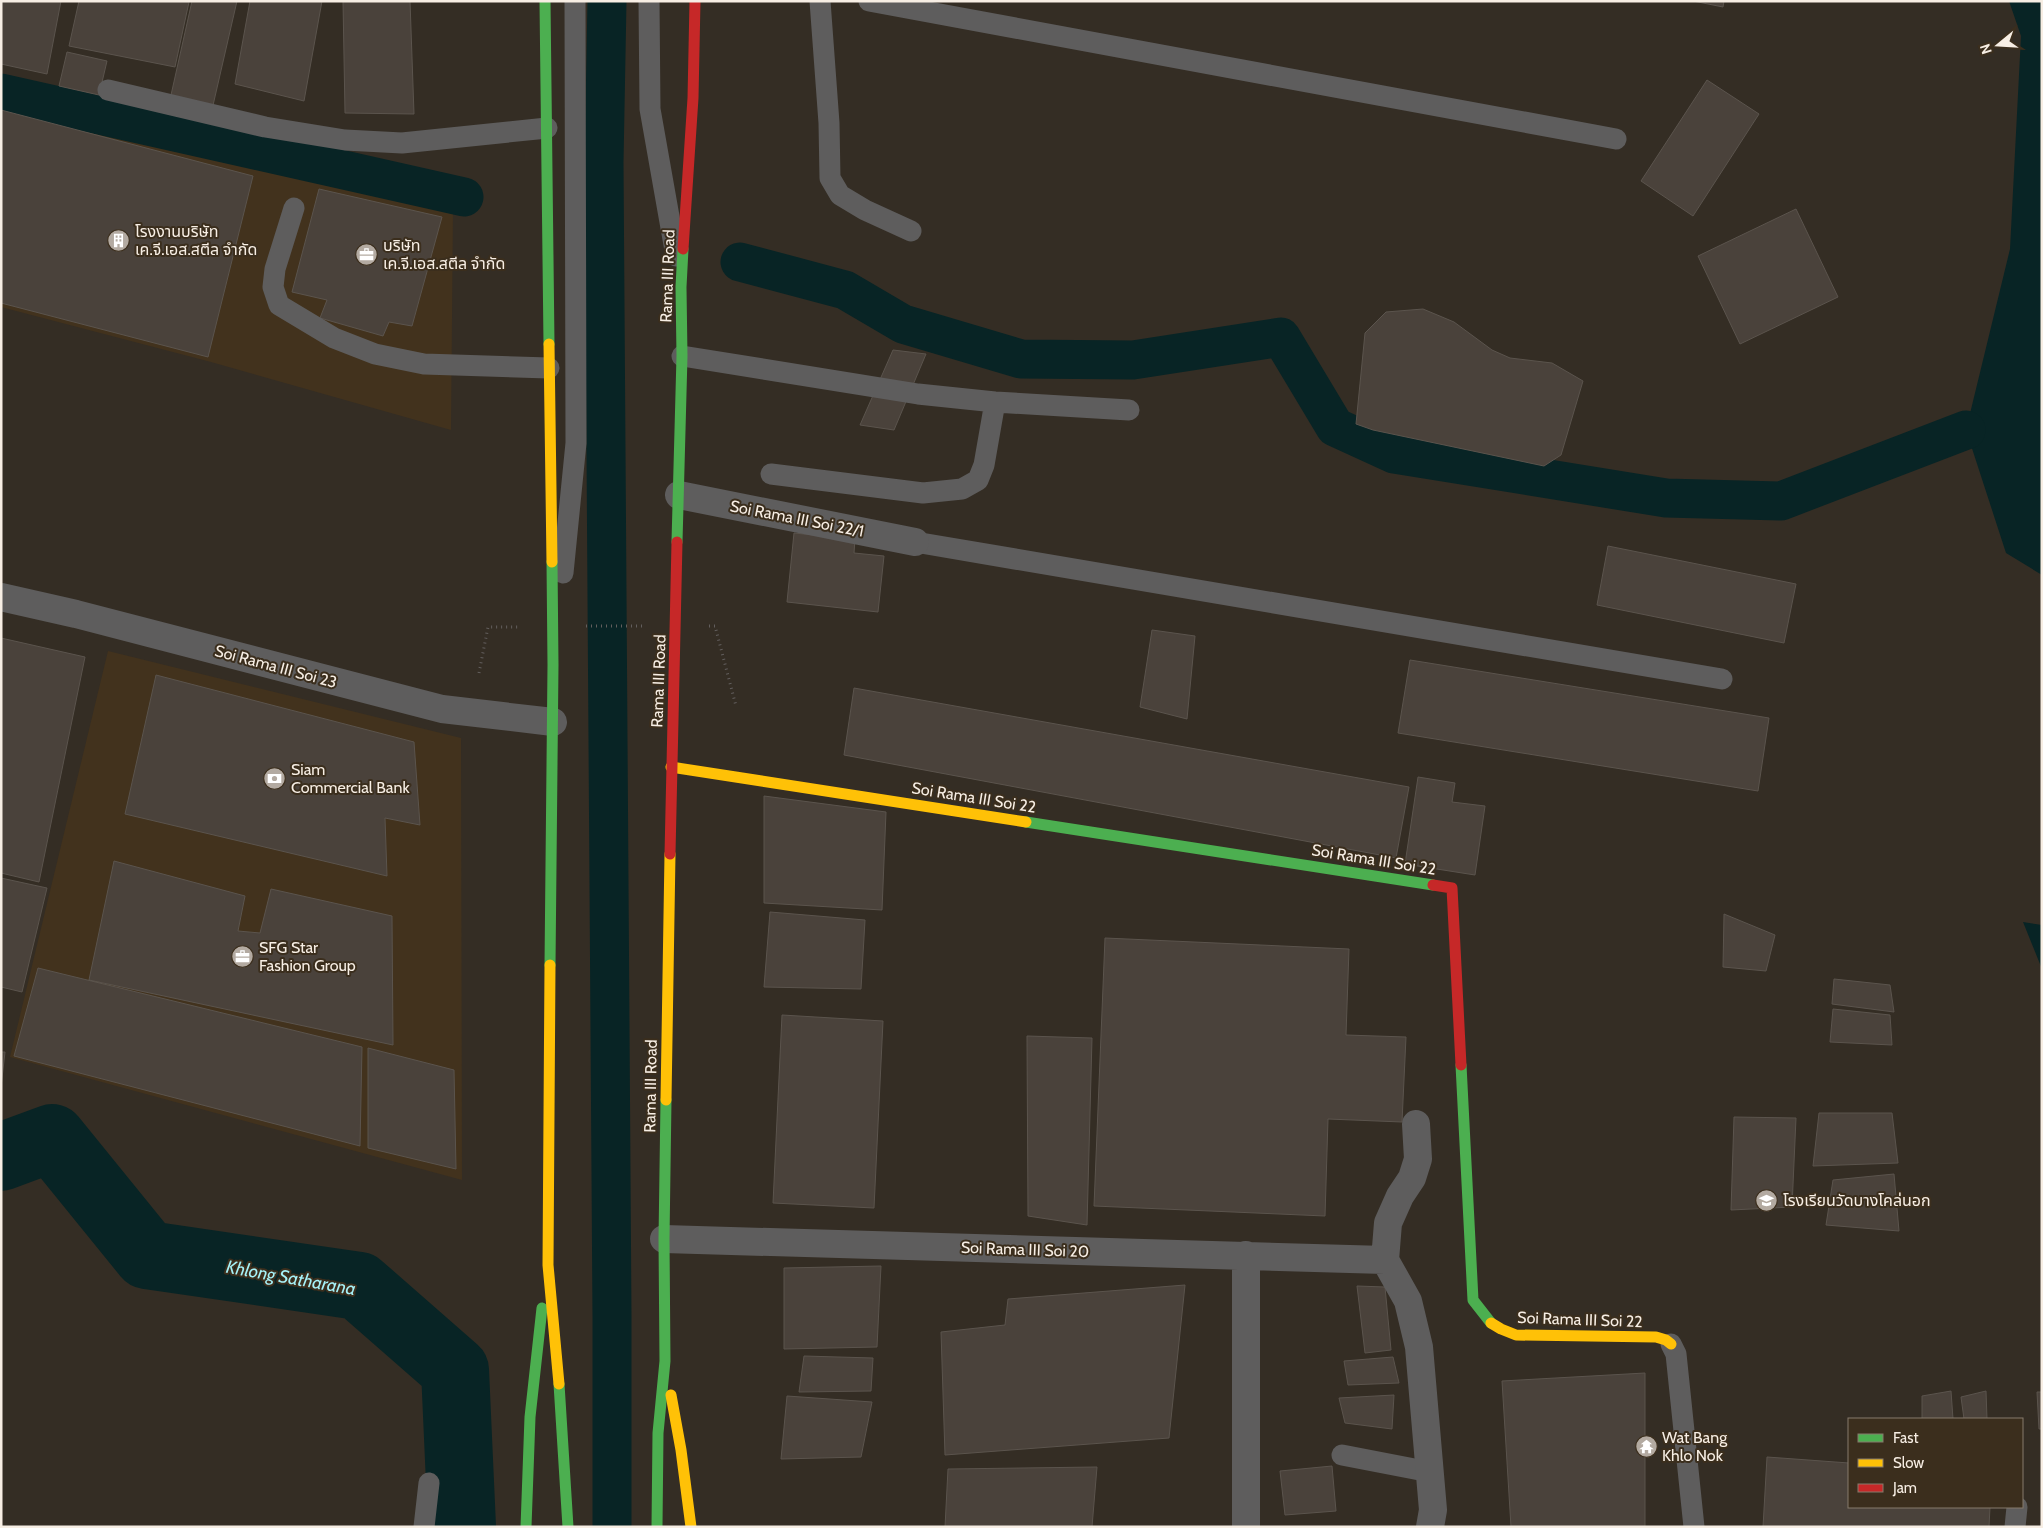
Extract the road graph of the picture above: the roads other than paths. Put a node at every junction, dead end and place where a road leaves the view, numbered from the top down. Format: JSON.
{"nodes":[{"id":1,"x":545,"y":1,"type":"edge"},
{"id":2,"x":575,"y":1,"type":"edge"},
{"id":3,"x":649,"y":1,"type":"edge"},
{"id":4,"x":695,"y":1,"type":"edge"},
{"id":5,"x":820,"y":1,"type":"edge"},
{"id":6,"x":869,"y":1,"type":"edge"},
{"id":7,"x":108,"y":90,"type":"dead end"},
{"id":8,"x":547,"y":128,"type":"junction"},
{"id":9,"x":1616,"y":139,"type":"dead end"},
{"id":10,"x":294,"y":208,"type":"dead end"},
{"id":11,"x":911,"y":231,"type":"dead end"},
{"id":12,"x":681,"y":287,"type":"junction"},
{"id":13,"x":682,"y":356,"type":"junction"},
{"id":14,"x":549,"y":368,"type":"junction"},
{"id":15,"x":995,"y":402,"type":"junction"},
{"id":16,"x":1129,"y":410,"type":"dead end"},
{"id":17,"x":771,"y":474,"type":"dead end"},
{"id":18,"x":679,"y":495,"type":"junction"},
{"id":19,"x":915,"y":542,"type":"joint"},
{"id":20,"x":1,"y":597,"type":"edge"},
{"id":21,"x":553,"y":665,"type":"junction"},
{"id":22,"x":1722,"y":679,"type":"dead end"},
{"id":23,"x":553,"y":722,"type":"junction"},
{"id":24,"x":672,"y":767,"type":"junction"},
{"id":25,"x":1416,"y":1124,"type":"dead end"},
{"id":26,"x":664,"y":1239,"type":"junction"},
{"id":27,"x":1246,"y":1255,"type":"junction"},
{"id":28,"x":1385,"y":1260,"type":"junction"},
{"id":29,"x":548,"y":1265,"type":"junction"},
{"id":30,"x":1671,"y":1344,"type":"joint"},
{"id":31,"x":665,"y":1361,"type":"junction"},
{"id":32,"x":1342,"y":1455,"type":"dead end"},
{"id":33,"x":1430,"y":1472,"type":"junction"},
{"id":34,"x":429,"y":1483,"type":"dead end"},
{"id":35,"x":2017,"y":1508,"type":"edge"},
{"id":36,"x":424,"y":1527,"type":"edge"},
{"id":37,"x":526,"y":1527,"type":"edge"},
{"id":38,"x":568,"y":1527,"type":"edge"},
{"id":39,"x":657,"y":1527,"type":"edge"},
{"id":40,"x":691,"y":1527,"type":"edge"},
{"id":41,"x":1246,"y":1527,"type":"edge"},
{"id":42,"x":1430,"y":1527,"type":"edge"},
{"id":43,"x":1694,"y":1527,"type":"edge"},
{"id":44,"x":2015,"y":1527,"type":"edge"}],
"edges":[{"from":1,"to":8,"type":"main road"},
{"from":2,"to":21,"type":"lane"},
{"from":3,"to":12,"type":"lane"},
{"from":4,"to":12,"type":"main road","name":"Rama III Road"},
{"from":5,"to":11,"type":"lane"},
{"from":6,"to":9,"type":"lane"},
{"from":7,"to":8,"type":"lane"},
{"from":8,"to":14,"type":"main road"},
{"from":10,"to":14,"type":"lane"},
{"from":12,"to":13,"type":"main road","name":"Rama III Road"},
{"from":13,"to":15,"type":"lane"},
{"from":13,"to":18,"type":"main road","name":"Rama III Road"},
{"from":14,"to":21,"type":"main road"},
{"from":15,"to":16,"type":"lane"},
{"from":15,"to":17,"type":"lane"},
{"from":18,"to":19,"type":"street","name":"Soi Rama III Soi 22/1"},
{"from":18,"to":24,"type":"main road","name":"Rama III Road"},
{"from":19,"to":22,"type":"lane"},
{"from":20,"to":23,"type":"street","name":"Soi Rama III Soi 23"},
{"from":21,"to":23,"type":"main road"},
{"from":23,"to":29,"type":"main road"},
{"from":24,"to":26,"type":"main road","name":"Rama III Road"},
{"from":24,"to":30,"type":"main road","name":"Soi Rama III Soi 22"},
{"from":25,"to":28,"type":"street"},
{"from":26,"to":27,"type":"street","name":"Soi Rama III Soi 20"},
{"from":26,"to":31,"type":"main road","name":"Rama III Road"},
{"from":27,"to":28,"type":"street","name":"Soi Rama III Soi 20"},
{"from":27,"to":41,"type":"street"},
{"from":28,"to":33,"type":"street"},
{"from":29,"to":37,"type":"main road"},
{"from":29,"to":38,"type":"main road"},
{"from":30,"to":43,"type":"lane"},
{"from":31,"to":39,"type":"main road","name":"Rama III Road"},
{"from":31,"to":40,"type":"main road","name":"Rama III Road"},
{"from":32,"to":33,"type":"lane"},
{"from":33,"to":42,"type":"street"},
{"from":34,"to":36,"type":"lane"},
{"from":35,"to":44,"type":"lane"}]}
